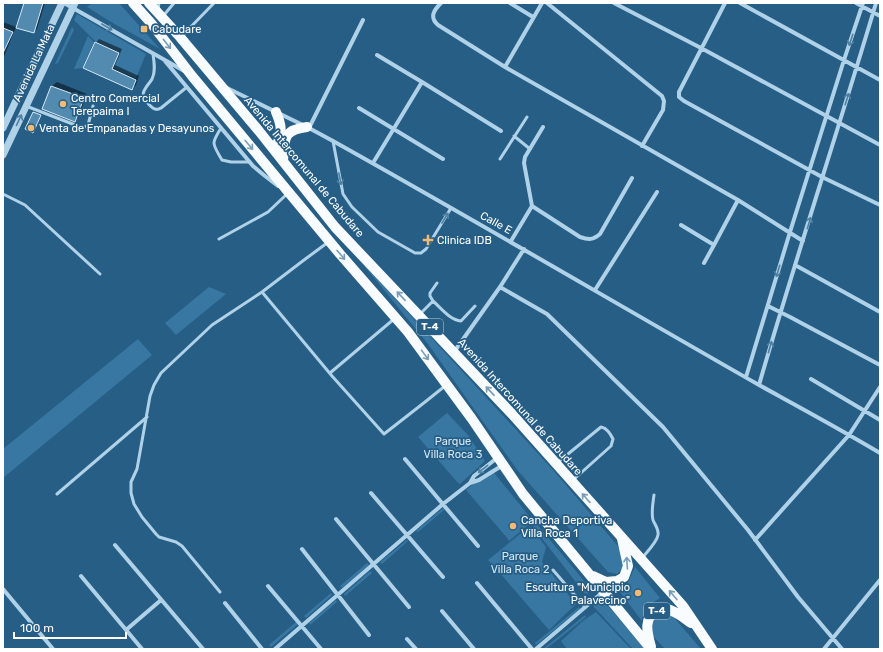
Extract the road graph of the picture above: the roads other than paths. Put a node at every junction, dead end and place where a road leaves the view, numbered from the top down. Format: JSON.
{"nodes":[{"id":1,"x":63,"y":3,"type":"edge"},
{"id":2,"x":134,"y":3,"type":"edge"},
{"id":3,"x":149,"y":3,"type":"edge"},
{"id":4,"x":174,"y":3,"type":"edge"},
{"id":5,"x":214,"y":3,"type":"edge"},
{"id":6,"x":441,"y":3,"type":"edge"},
{"id":7,"x":510,"y":3,"type":"edge"},
{"id":8,"x":542,"y":3,"type":"edge"},
{"id":9,"x":547,"y":3,"type":"edge"},
{"id":10,"x":614,"y":3,"type":"edge"},
{"id":11,"x":725,"y":3,"type":"edge"},
{"id":12,"x":740,"y":3,"type":"edge"},
{"id":13,"x":856,"y":3,"type":"edge"},
{"id":14,"x":876,"y":3,"type":"edge"},
{"id":15,"x":862,"y":4,"type":"edge"},
{"id":16,"x":74,"y":5,"type":"edge"},
{"id":17,"x":160,"y":11,"type":"edge"},
{"id":18,"x":873,"y":12,"type":"junction"},
{"id":19,"x":880,"y":16,"type":"edge"},
{"id":20,"x":533,"y":17,"type":"junction"},
{"id":21,"x":363,"y":20,"type":"dead end"},
{"id":22,"x":180,"y":37,"type":"junction"},
{"id":23,"x":701,"y":48,"type":"junction"},
{"id":24,"x":153,"y":54,"type":"junction"},
{"id":25,"x":377,"y":55,"type":"dead end"},
{"id":26,"x":165,"y":60,"type":"junction"},
{"id":27,"x":844,"y":60,"type":"junction"},
{"id":28,"x":505,"y":67,"type":"junction"},
{"id":29,"x":857,"y":67,"type":"junction"},
{"id":30,"x":192,"y":76,"type":"junction"},
{"id":31,"x":880,"y":80,"type":"edge"},
{"id":32,"x":422,"y":82,"type":"junction"},
{"id":33,"x":219,"y":84,"type":"junction"},
{"id":34,"x":187,"y":87,"type":"junction"},
{"id":35,"x":26,"y":106,"type":"junction"},
{"id":36,"x":93,"y":106,"type":"dead end"},
{"id":37,"x":358,"y":108,"type":"dead end"},
{"id":38,"x":276,"y":112,"type":"junction"},
{"id":39,"x":527,"y":117,"type":"dead end"},
{"id":40,"x":827,"y":117,"type":"junction"},
{"id":41,"x":839,"y":124,"type":"junction"},
{"id":42,"x":308,"y":127,"type":"junction"},
{"id":43,"x":543,"y":127,"type":"dead end"},
{"id":44,"x":3,"y":128,"type":"edge"},
{"id":45,"x":221,"y":128,"type":"junction"},
{"id":46,"x":394,"y":129,"type":"junction"},
{"id":47,"x":501,"y":131,"type":"dead end"},
{"id":48,"x":514,"y":136,"type":"junction"},
{"id":49,"x":333,"y":141,"type":"junction"},
{"id":50,"x":880,"y":145,"type":"edge"},
{"id":51,"x":642,"y":146,"type":"junction"},
{"id":52,"x":530,"y":149,"type":"junction"},
{"id":53,"x":275,"y":150,"type":"junction"},
{"id":54,"x":3,"y":155,"type":"edge"},
{"id":55,"x":500,"y":159,"type":"dead end"},
{"id":56,"x":283,"y":160,"type":"junction"},
{"id":57,"x":443,"y":160,"type":"dead end"},
{"id":58,"x":250,"y":162,"type":"junction"},
{"id":59,"x":373,"y":163,"type":"junction"},
{"id":60,"x":810,"y":170,"type":"junction"},
{"id":61,"x":822,"y":177,"type":"junction"},
{"id":62,"x":632,"y":178,"type":"dead end"},
{"id":63,"x":657,"y":192,"type":"dead end"},
{"id":64,"x":289,"y":193,"type":"junction"},
{"id":65,"x":3,"y":194,"type":"edge"},
{"id":66,"x":738,"y":200,"type":"junction"},
{"id":67,"x":880,"y":205,"type":"edge"},
{"id":68,"x":532,"y":206,"type":"junction"},
{"id":69,"x":451,"y":208,"type":"junction"},
{"id":70,"x":681,"y":225,"type":"dead end"},
{"id":71,"x":790,"y":232,"type":"junction"},
{"id":72,"x":219,"y":240,"type":"dead end"},
{"id":73,"x":330,"y":241,"type":"junction"},
{"id":74,"x":511,"y":241,"type":"junction"},
{"id":75,"x":803,"y":241,"type":"junction"},
{"id":76,"x":714,"y":245,"type":"junction"},
{"id":77,"x":524,"y":249,"type":"junction"},
{"id":78,"x":704,"y":263,"type":"dead end"},
{"id":79,"x":795,"y":265,"type":"junction"},
{"id":80,"x":100,"y":274,"type":"dead end"},
{"id":81,"x":437,"y":283,"type":"dead end"},
{"id":82,"x":500,"y":287,"type":"junction"},
{"id":83,"x":595,"y":290,"type":"junction"},
{"id":84,"x":262,"y":292,"type":"junction"},
{"id":85,"x":433,"y":301,"type":"junction"},
{"id":86,"x":475,"y":306,"type":"dead end"},
{"id":87,"x":768,"y":306,"type":"junction"},
{"id":88,"x":780,"y":312,"type":"junction"},
{"id":89,"x":880,"y":312,"type":"edge"},
{"id":90,"x":419,"y":315,"type":"junction"},
{"id":91,"x":396,"y":318,"type":"junction"},
{"id":92,"x":453,"y":352,"type":"junction"},
{"id":93,"x":880,"y":365,"type":"edge"},
{"id":94,"x":330,"y":373,"type":"junction"},
{"id":95,"x":746,"y":377,"type":"junction"},
{"id":96,"x":811,"y":379,"type":"dead end"},
{"id":97,"x":446,"y":384,"type":"junction"},
{"id":98,"x":759,"y":384,"type":"junction"},
{"id":99,"x":880,"y":387,"type":"edge"},
{"id":100,"x":864,"y":410,"type":"junction"},
{"id":101,"x":146,"y":417,"type":"junction"},
{"id":102,"x":880,"y":420,"type":"edge"},
{"id":103,"x":849,"y":435,"type":"junction"},
{"id":104,"x":880,"y":453,"type":"edge"},
{"id":105,"x":405,"y":459,"type":"dead end"},
{"id":106,"x":501,"y":461,"type":"junction"},
{"id":107,"x":556,"y":464,"type":"junction"},
{"id":108,"x":571,"y":481,"type":"junction"},
{"id":109,"x":470,"y":483,"type":"junction"},
{"id":110,"x":371,"y":493,"type":"dead end"},
{"id":111,"x":57,"y":494,"type":"dead end"},
{"id":112,"x":654,"y":495,"type":"dead end"},
{"id":113,"x":443,"y":504,"type":"junction"},
{"id":114,"x":336,"y":519,"type":"dead end"},
{"id":115,"x":407,"y":535,"type":"junction"},
{"id":116,"x":621,"y":537,"type":"junction"},
{"id":117,"x":755,"y":540,"type":"junction"},
{"id":118,"x":114,"y":545,"type":"dead end"},
{"id":119,"x":478,"y":546,"type":"dead end"},
{"id":120,"x":302,"y":549,"type":"dead end"},
{"id":121,"x":641,"y":559,"type":"junction"},
{"id":122,"x":373,"y":564,"type":"junction"},
{"id":123,"x":553,"y":570,"type":"dead end"},
{"id":124,"x":589,"y":574,"type":"junction"},
{"id":125,"x":81,"y":576,"type":"dead end"},
{"id":126,"x":443,"y":577,"type":"dead end"},
{"id":127,"x":880,"y":580,"type":"edge"},
{"id":128,"x":477,"y":583,"type":"dead end"},
{"id":129,"x":268,"y":586,"type":"dead end"},
{"id":130,"x":3,"y":589,"type":"edge"},
{"id":131,"x":220,"y":592,"type":"dead end"},
{"id":132,"x":603,"y":592,"type":"junction"},
{"id":133,"x":337,"y":595,"type":"junction"},
{"id":134,"x":161,"y":600,"type":"junction"},
{"id":135,"x":225,"y":604,"type":"dead end"},
{"id":136,"x":409,"y":607,"type":"dead end"},
{"id":137,"x":585,"y":607,"type":"junction"},
{"id":138,"x":442,"y":611,"type":"dead end"},
{"id":139,"x":301,"y":625,"type":"junction"},
{"id":140,"x":695,"y":625,"type":"junction"},
{"id":141,"x":126,"y":630,"type":"junction"},
{"id":142,"x":369,"y":636,"type":"dead end"},
{"id":143,"x":833,"y":638,"type":"junction"},
{"id":144,"x":407,"y":639,"type":"dead end"},
{"id":145,"x":53,"y":649,"type":"edge"},
{"id":146,"x":142,"y":649,"type":"edge"},
{"id":147,"x":203,"y":649,"type":"edge"},
{"id":148,"x":262,"y":649,"type":"edge"},
{"id":149,"x":275,"y":649,"type":"edge"},
{"id":150,"x":321,"y":649,"type":"edge"},
{"id":151,"x":416,"y":649,"type":"edge"},
{"id":152,"x":474,"y":649,"type":"edge"},
{"id":153,"x":532,"y":649,"type":"edge"},
{"id":154,"x":536,"y":649,"type":"edge"},
{"id":155,"x":651,"y":649,"type":"edge"},
{"id":156,"x":712,"y":649,"type":"edge"},
{"id":157,"x":824,"y":649,"type":"edge"},
{"id":158,"x":842,"y":649,"type":"edge"}],
"edges":[{"from":1,"to":16,"type":"street"},
{"from":1,"to":44,"type":"street","name":"Avenida La Mata"},
{"from":2,"to":30,"type":"highway","number":"T-4","one_way":true},
{"from":3,"to":17,"type":"highway","name":"Avenida Intercomunal de Cabudare","number":"T-4"},
{"from":4,"to":17,"type":"lane"},
{"from":5,"to":22,"type":"lane"},
{"from":6,"to":28,"type":"street"},
{"from":7,"to":20,"type":"street"},
{"from":8,"to":20,"type":"street"},
{"from":9,"to":51,"type":"street"},
{"from":10,"to":23,"type":"street"},
{"from":11,"to":23,"type":"street"},
{"from":12,"to":27,"type":"street"},
{"from":13,"to":15,"type":"street"},
{"from":14,"to":18,"type":"street"},
{"from":15,"to":18,"type":"street"},
{"from":15,"to":27,"type":"street","one_way":true},
{"from":16,"to":24,"type":"street","one_way":true},
{"from":16,"to":35,"type":"street","name":"Avenida La Mata"},
{"from":17,"to":22,"type":"highway","name":"Avenida Intercomunal de Cabudare","number":"T-4"},
{"from":18,"to":19,"type":"street"},
{"from":18,"to":29,"type":"street"},
{"from":20,"to":28,"type":"street"},
{"from":21,"to":42,"type":"street"},
{"from":22,"to":33,"type":"highway","name":"Avenida Intercomunal de Cabudare","number":"T-4"},
{"from":23,"to":40,"type":"street"},
{"from":23,"to":60,"type":"street"},
{"from":24,"to":26,"type":"street"},
{"from":24,"to":34,"type":"lane"},
{"from":25,"to":32,"type":"street"},
{"from":26,"to":30,"type":"street"},
{"from":26,"to":34,"type":"street"},
{"from":27,"to":29,"type":"street"},
{"from":27,"to":40,"type":"street"},
{"from":28,"to":51,"type":"street"},
{"from":29,"to":31,"type":"street"},
{"from":41,"to":29,"type":"street","one_way":true},
{"from":30,"to":64,"type":"highway","number":"T-4","one_way":true},
{"from":32,"to":46,"type":"street"},
{"from":32,"to":47,"type":"street"},
{"from":33,"to":38,"type":"street","name":"Calle E"},
{"from":33,"to":53,"type":"highway","name":"Avenida Intercomunal de Cabudare","number":"T-4"},
{"from":34,"to":45,"type":"street"},
{"from":35,"to":36,"type":"lane"},
{"from":54,"to":35,"type":"street","name":"Avenida La Mata","one_way":true},
{"from":37,"to":46,"type":"street"},
{"from":38,"to":42,"type":"street","name":"Calle E"},
{"from":38,"to":53,"type":"highway"},
{"from":39,"to":48,"type":"lane"},
{"from":40,"to":41,"type":"street"},
{"from":40,"to":60,"type":"street"},
{"from":41,"to":50,"type":"street"},
{"from":41,"to":61,"type":"street"},
{"from":42,"to":49,"type":"street","name":"Calle E"},
{"from":42,"to":56,"type":"highway"},
{"from":43,"to":52,"type":"street"},
{"from":45,"to":58,"type":"street"},
{"from":45,"to":58,"type":"lane"},
{"from":46,"to":57,"type":"street"},
{"from":46,"to":59,"type":"street"},
{"from":48,"to":52,"type":"lane"},
{"from":48,"to":55,"type":"lane"},
{"from":49,"to":59,"type":"street","name":"Calle E"},
{"from":49,"to":69,"type":"lane","one_way":true},
{"from":51,"to":66,"type":"street"},
{"from":52,"to":68,"type":"street"},
{"from":53,"to":56,"type":"highway","name":"Avenida Intercomunal de Cabudare","number":"T-4"},
{"from":90,"to":56,"type":"highway","name":"Avenida Intercomunal de Cabudare","number":"T-4","one_way":true},
{"from":58,"to":64,"type":"street"},
{"from":59,"to":69,"type":"street","name":"Calle E"},
{"from":60,"to":61,"type":"street"},
{"from":60,"to":71,"type":"street"},
{"from":61,"to":67,"type":"street"},
{"from":75,"to":61,"type":"street","one_way":true},
{"from":62,"to":68,"type":"street"},
{"from":63,"to":83,"type":"street"},
{"from":64,"to":72,"type":"lane"},
{"from":64,"to":73,"type":"highway","number":"T-4"},
{"from":65,"to":80,"type":"lane"},
{"from":66,"to":71,"type":"street"},
{"from":66,"to":76,"type":"street"},
{"from":68,"to":74,"type":"street"},
{"from":69,"to":74,"type":"street","name":"Calle E"},
{"from":70,"to":76,"type":"street"},
{"from":71,"to":75,"type":"street"},
{"from":71,"to":87,"type":"street","one_way":true},
{"from":73,"to":84,"type":"lane"},
{"from":73,"to":91,"type":"highway","number":"T-4","one_way":true},
{"from":74,"to":77,"type":"street","name":"Calle E"},
{"from":75,"to":79,"type":"street"},
{"from":76,"to":78,"type":"street"},
{"from":77,"to":82,"type":"street"},
{"from":77,"to":83,"type":"street","name":"Calle E"},
{"from":79,"to":88,"type":"street"},
{"from":79,"to":89,"type":"street"},
{"from":81,"to":85,"type":"lane"},
{"from":82,"to":92,"type":"street"},
{"from":82,"to":117,"type":"street"},
{"from":83,"to":95,"type":"street","name":"Calle E"},
{"from":84,"to":94,"type":"lane"},
{"from":84,"to":101,"type":"lane"},
{"from":85,"to":86,"type":"lane"},
{"from":85,"to":90,"type":"lane"},
{"from":87,"to":88,"type":"street"},
{"from":87,"to":95,"type":"street"},
{"from":88,"to":93,"type":"street"},
{"from":98,"to":88,"type":"street","one_way":true},
{"from":90,"to":92,"type":"highway","name":"Avenida Intercomunal de Cabudare","number":"T-4"},
{"from":91,"to":94,"type":"lane"},
{"from":91,"to":97,"type":"highway","number":"T-4","one_way":true},
{"from":107,"to":92,"type":"highway","name":"Avenida Intercomunal de Cabudare","number":"T-4","one_way":true},
{"from":94,"to":97,"type":"lane"},
{"from":95,"to":98,"type":"street","name":"Calle E"},
{"from":96,"to":100,"type":"street"},
{"from":97,"to":106,"type":"highway","number":"T-4"},
{"from":98,"to":103,"type":"street","name":"Calle E"},
{"from":99,"to":100,"type":"street"},
{"from":100,"to":102,"type":"street"},
{"from":100,"to":103,"type":"street"},
{"from":101,"to":111,"type":"lane"},
{"from":101,"to":131,"type":"lane"},
{"from":103,"to":104,"type":"street","name":"Calle E"},
{"from":103,"to":117,"type":"street"},
{"from":105,"to":113,"type":"street"},
{"from":106,"to":109,"type":"street"},
{"from":106,"to":109,"type":"street","one_way":true},
{"from":106,"to":124,"type":"highway","number":"T-4"},
{"from":107,"to":108,"type":"highway","name":"Avenida Intercomunal de Cabudare","number":"T-4"},
{"from":107,"to":108,"type":"lane"},
{"from":116,"to":108,"type":"highway","name":"Avenida Intercomunal de Cabudare","number":"T-4","one_way":true},
{"from":109,"to":113,"type":"street"},
{"from":110,"to":115,"type":"street"},
{"from":112,"to":121,"type":"lane"},
{"from":113,"to":115,"type":"street"},
{"from":113,"to":119,"type":"street"},
{"from":114,"to":122,"type":"street"},
{"from":115,"to":122,"type":"street"},
{"from":115,"to":126,"type":"street"},
{"from":116,"to":121,"type":"highway","name":"Avenida Intercomunal de Cabudare","number":"T-4"},
{"from":124,"to":116,"type":"highway","number":"T-4","one_way":true},
{"from":117,"to":143,"type":"street"},
{"from":118,"to":134,"type":"street"},
{"from":120,"to":133,"type":"street"},
{"from":140,"to":121,"type":"highway","name":"Avenida Intercomunal de Cabudare","number":"T-4","one_way":true},
{"from":122,"to":133,"type":"street"},
{"from":122,"to":136,"type":"street"},
{"from":123,"to":137,"type":"lane"},
{"from":124,"to":132,"type":"highway","number":"T-4"},
{"from":125,"to":141,"type":"street"},
{"from":127,"to":143,"type":"street"},
{"from":128,"to":153,"type":"street"},
{"from":129,"to":139,"type":"street"},
{"from":130,"to":145,"type":"street"},
{"from":132,"to":137,"type":"street"},
{"from":132,"to":155,"type":"highway","number":"T-4"},
{"from":133,"to":139,"type":"street"},
{"from":133,"to":142,"type":"street"},
{"from":134,"to":141,"type":"street"},
{"from":134,"to":147,"type":"street"},
{"from":135,"to":148,"type":"street"},
{"from":137,"to":154,"type":"street"},
{"from":138,"to":152,"type":"street"},
{"from":139,"to":149,"type":"street"},
{"from":139,"to":150,"type":"street"},
{"from":140,"to":155,"type":"highway","number":"T-4"},
{"from":140,"to":156,"type":"highway","name":"Avenida Intercomunal de Cabudare","number":"T-4"},
{"from":141,"to":146,"type":"street"},
{"from":143,"to":157,"type":"street"},
{"from":143,"to":158,"type":"street"},
{"from":144,"to":151,"type":"street"}]}
